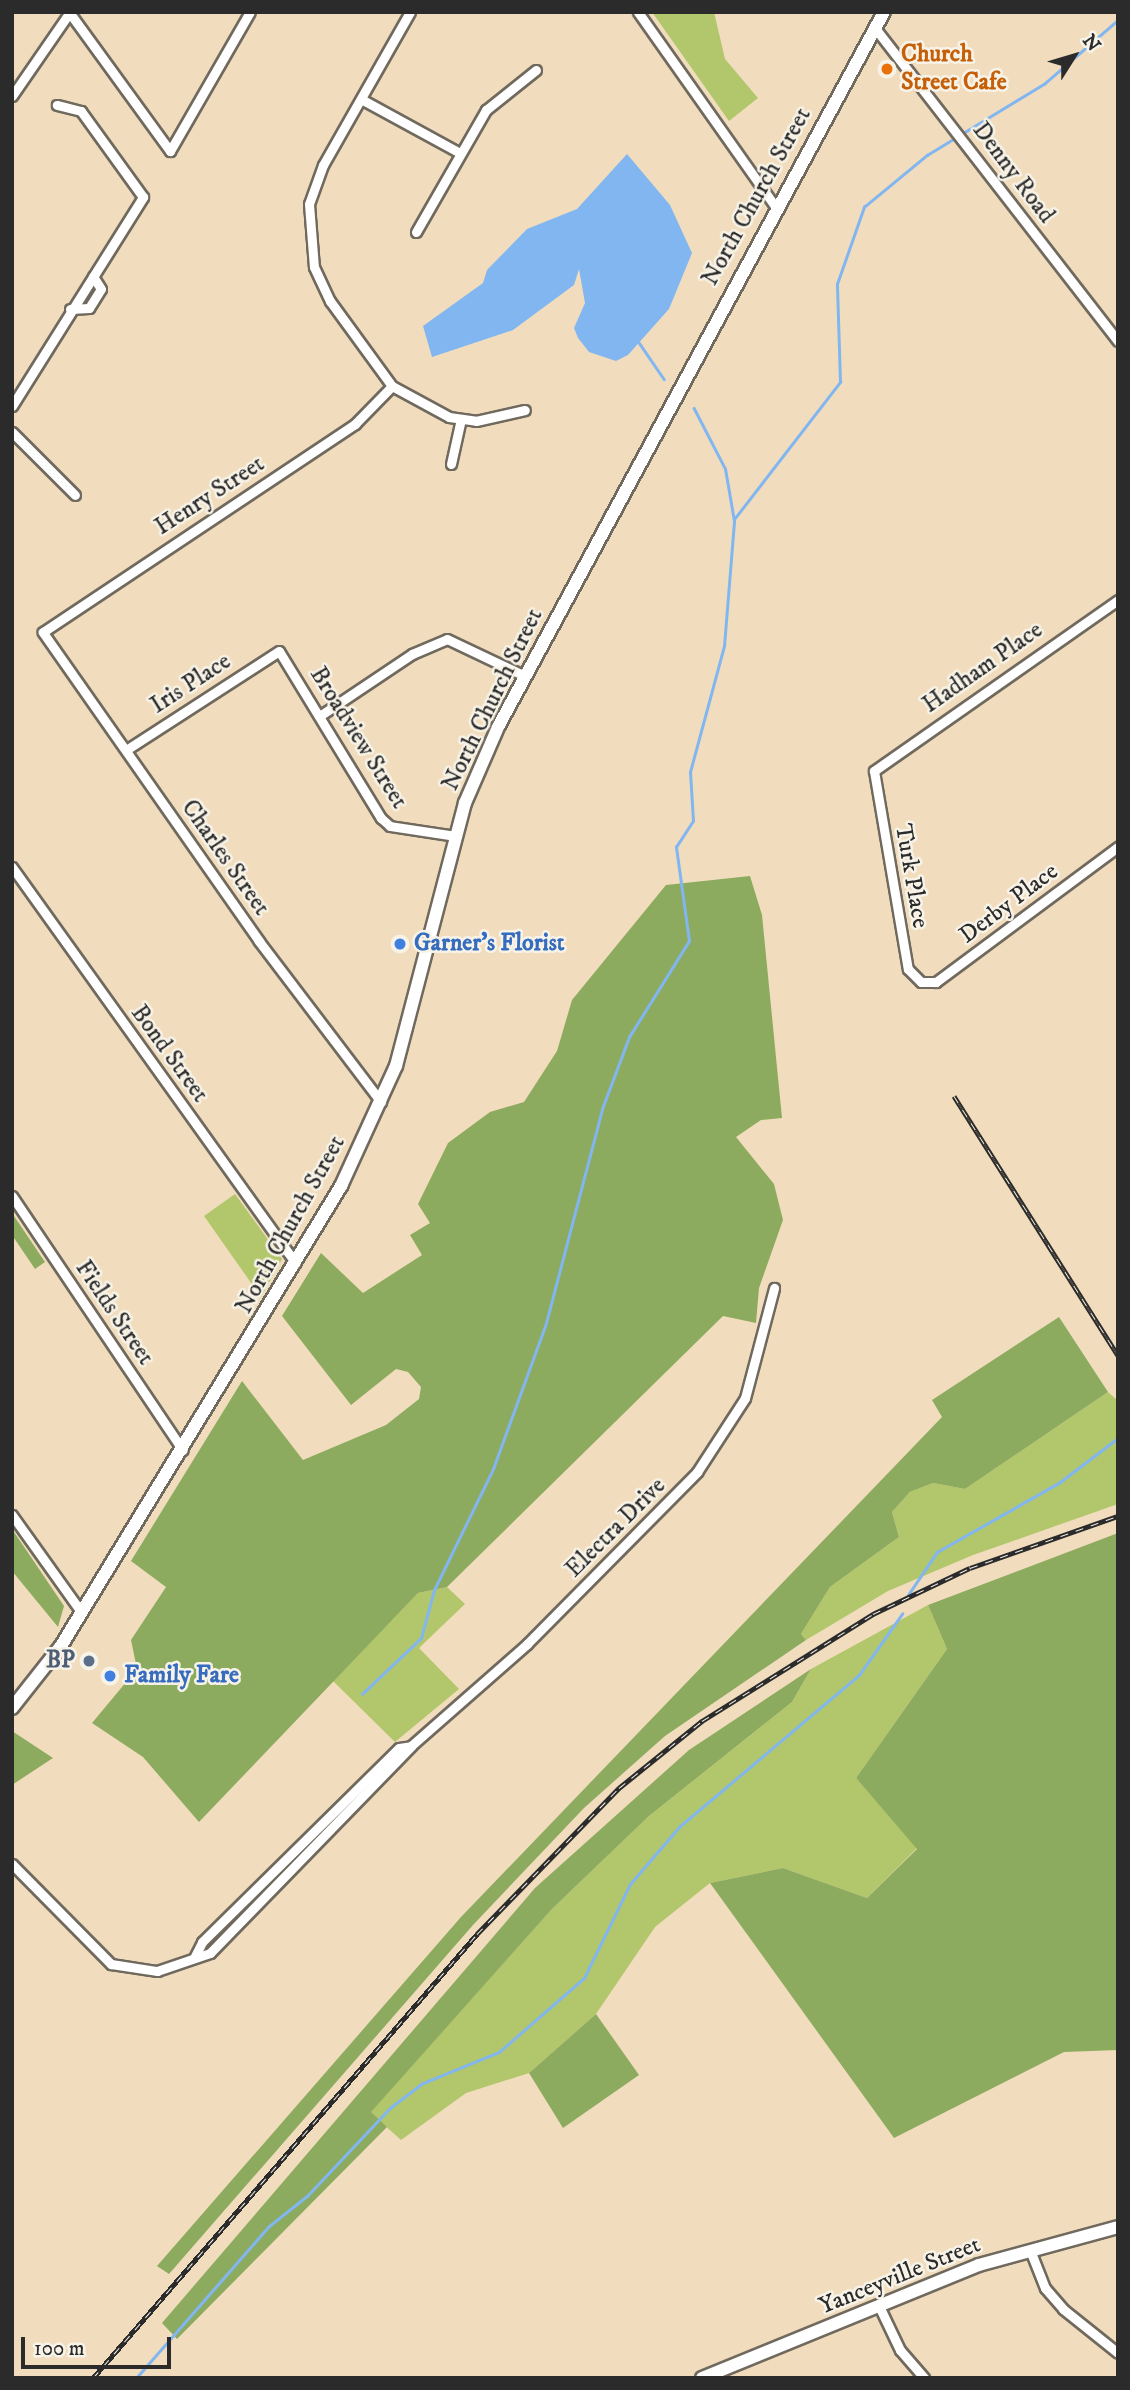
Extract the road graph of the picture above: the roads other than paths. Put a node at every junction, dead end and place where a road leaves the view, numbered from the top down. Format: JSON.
{"nodes":[{"id":1,"x":70,"y":12,"type":"edge"},
{"id":2,"x":250,"y":12,"type":"edge"},
{"id":3,"x":410,"y":12,"type":"edge"},
{"id":4,"x":638,"y":12,"type":"edge"},
{"id":5,"x":884,"y":12,"type":"edge"},
{"id":6,"x":876,"y":28,"type":"junction"},
{"id":7,"x":536,"y":69,"type":"dead end"},
{"id":8,"x":12,"y":96,"type":"edge"},
{"id":9,"x":361,"y":99,"type":"junction"},
{"id":10,"x":57,"y":105,"type":"dead end"},
{"id":11,"x":460,"y":153,"type":"junction"},
{"id":12,"x":774,"y":205,"type":"junction"},
{"id":13,"x":416,"y":232,"type":"dead end"},
{"id":14,"x":93,"y":276,"type":"junction"},
{"id":15,"x":70,"y":309,"type":"junction"},
{"id":16,"x":1118,"y":341,"type":"edge"},
{"id":17,"x":392,"y":386,"type":"junction"},
{"id":18,"x":12,"y":406,"type":"edge"},
{"id":19,"x":525,"y":410,"type":"dead end"},
{"id":20,"x":460,"y":419,"type":"junction"},
{"id":21,"x":12,"y":432,"type":"edge"},
{"id":22,"x":451,"y":464,"type":"dead end"},
{"id":23,"x":75,"y":495,"type":"dead end"},
{"id":24,"x":1118,"y":600,"type":"edge"},
{"id":25,"x":43,"y":632,"type":"joint"},
{"id":26,"x":279,"y":651,"type":"joint"},
{"id":27,"x":525,"y":676,"type":"junction"},
{"id":28,"x":321,"y":715,"type":"junction"},
{"id":29,"x":126,"y":750,"type":"junction"},
{"id":30,"x":874,"y":771,"type":"joint"},
{"id":31,"x":456,"y":836,"type":"junction"},
{"id":32,"x":1118,"y":847,"type":"edge"},
{"id":33,"x":12,"y":867,"type":"edge"},
{"id":34,"x":921,"y":982,"type":"joint"},
{"id":35,"x":381,"y":1102,"type":"junction"},
{"id":36,"x":12,"y":1196,"type":"edge"},
{"id":37,"x":296,"y":1263,"type":"junction"},
{"id":38,"x":774,"y":1288,"type":"dead end"},
{"id":39,"x":183,"y":1450,"type":"junction"},
{"id":40,"x":12,"y":1515,"type":"edge"},
{"id":41,"x":82,"y":1613,"type":"junction"},
{"id":42,"x":12,"y":1708,"type":"edge"},
{"id":43,"x":12,"y":1864,"type":"edge"},
{"id":44,"x":1118,"y":2227,"type":"edge"},
{"id":45,"x":1030,"y":2250,"type":"junction"},
{"id":46,"x":879,"y":2306,"type":"junction"},
{"id":47,"x":1118,"y":2353,"type":"edge"},
{"id":48,"x":702,"y":2378,"type":"edge"},
{"id":49,"x":923,"y":2378,"type":"edge"}],
"edges":[{"from":1,"to":2,"type":"street"},
{"from":1,"to":8,"type":"street"},
{"from":3,"to":9,"type":"street"},
{"from":4,"to":12,"type":"street"},
{"from":5,"to":6,"type":"main road","name":"North Church Street"},
{"from":6,"to":12,"type":"main road","name":"North Church Street"},
{"from":6,"to":16,"type":"street","name":"Denny Road"},
{"from":7,"to":11,"type":"street"},
{"from":9,"to":11,"type":"street"},
{"from":9,"to":17,"type":"street"},
{"from":10,"to":14,"type":"street"},
{"from":11,"to":13,"type":"street"},
{"from":12,"to":27,"type":"main road","name":"North Church Street"},
{"from":14,"to":15,"type":"street"},
{"from":14,"to":15,"type":"street"},
{"from":15,"to":18,"type":"street"},
{"from":17,"to":20,"type":"street"},
{"from":17,"to":25,"type":"street","name":"Henry Street"},
{"from":19,"to":20,"type":"street"},
{"from":20,"to":22,"type":"street"},
{"from":21,"to":23,"type":"street"},
{"from":24,"to":30,"type":"street","name":"Hadham Place"},
{"from":25,"to":29,"type":"street","name":"Charles Street"},
{"from":26,"to":28,"type":"street","name":"Broadview Street"},
{"from":26,"to":29,"type":"street","name":"Iris Place"},
{"from":27,"to":28,"type":"street"},
{"from":27,"to":31,"type":"main road","name":"North Church Street"},
{"from":28,"to":31,"type":"street","name":"Broadview Street"},
{"from":29,"to":35,"type":"street","name":"Charles Street"},
{"from":30,"to":34,"type":"street","name":"Turk Place"},
{"from":31,"to":35,"type":"main road","name":"North Church Street"},
{"from":32,"to":34,"type":"street","name":"Derby Place"},
{"from":33,"to":37,"type":"street","name":"Bond Street"},
{"from":35,"to":37,"type":"main road","name":"North Church Street"},
{"from":36,"to":39,"type":"street","name":"Fields Street"},
{"from":37,"to":39,"type":"main road","name":"North Church Street"},
{"from":38,"to":43,"type":"street","name":"Electra Drive"},
{"from":39,"to":41,"type":"main road","name":"North Church Street"},
{"from":40,"to":41,"type":"street"},
{"from":41,"to":42,"type":"main road","name":"North Church Street"},
{"from":44,"to":45,"type":"main road","name":"Yanceyville Street"},
{"from":45,"to":46,"type":"main road","name":"Yanceyville Street"},
{"from":45,"to":47,"type":"street"},
{"from":46,"to":48,"type":"main road","name":"Yanceyville Street"},
{"from":46,"to":49,"type":"street"}]}
